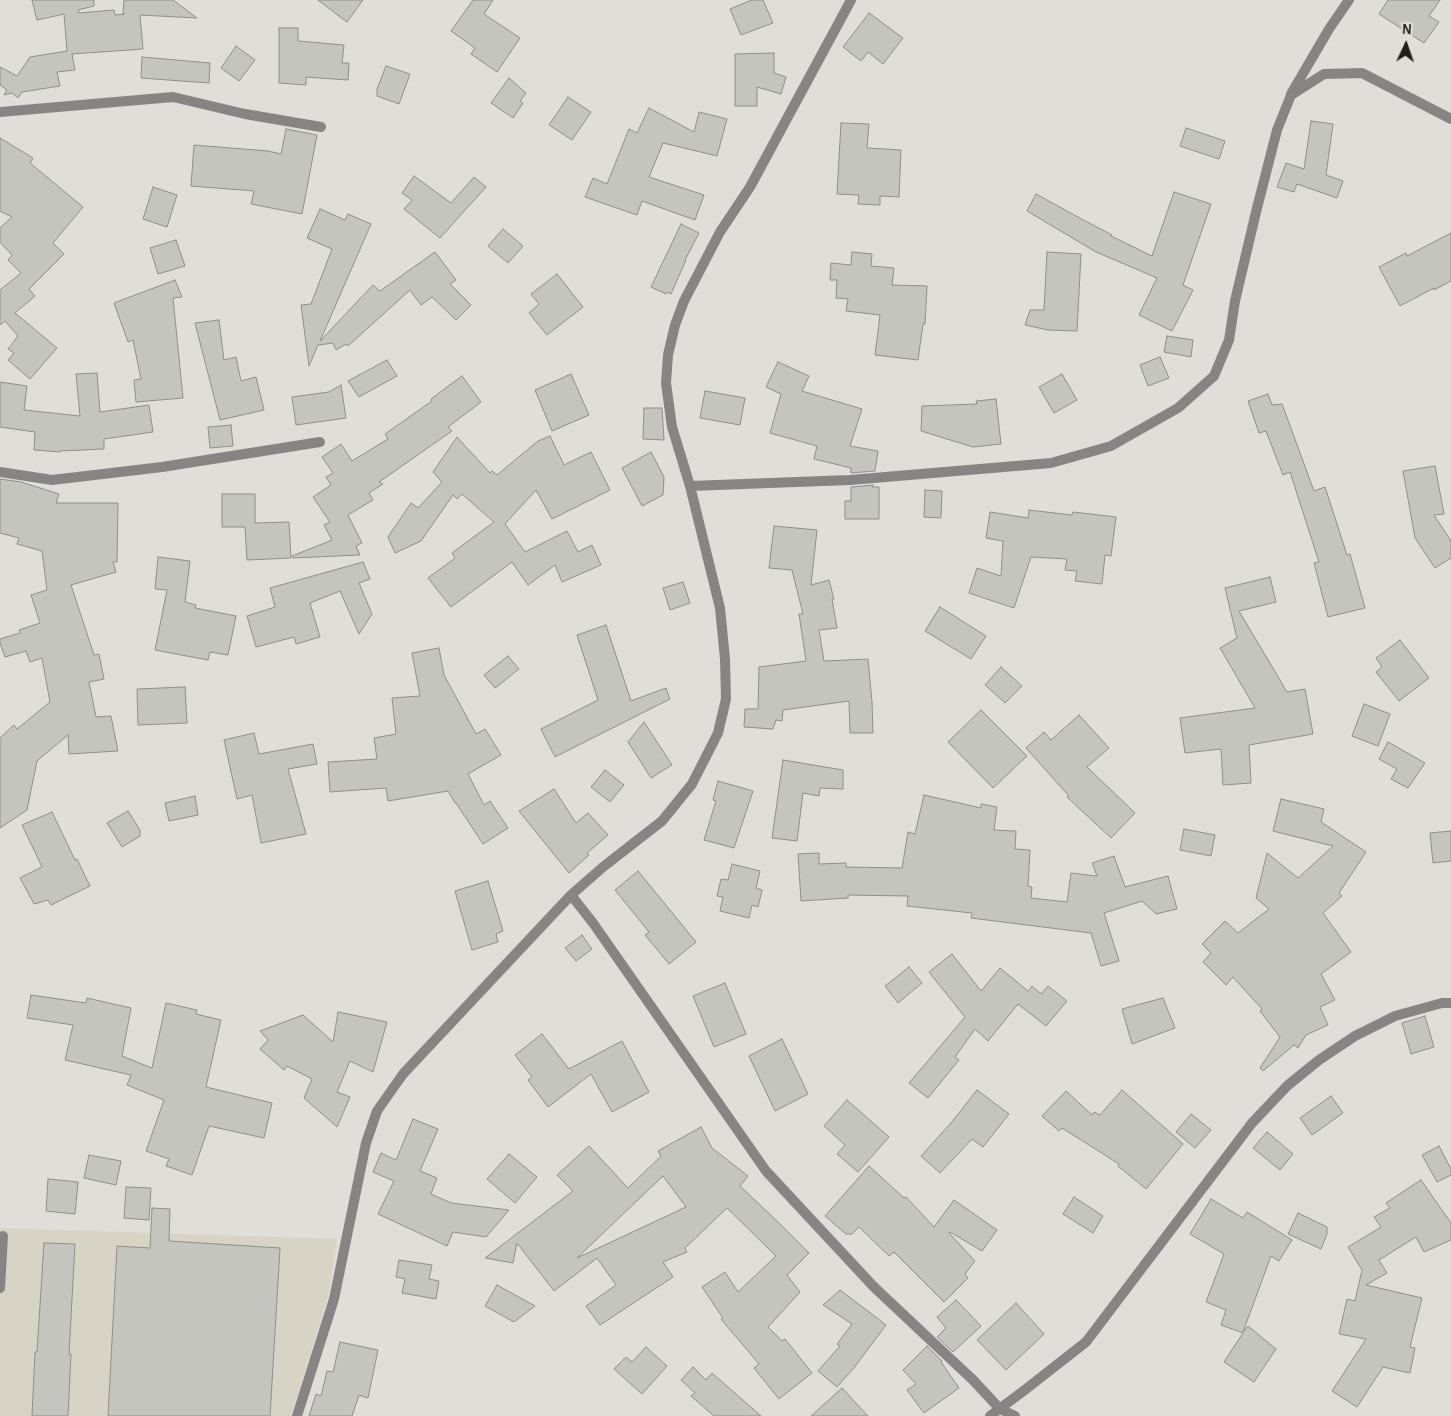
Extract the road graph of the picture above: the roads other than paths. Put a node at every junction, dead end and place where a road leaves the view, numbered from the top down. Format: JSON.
{"nodes":[{"id":1,"x":851,"y":0,"type":"edge"},
{"id":2,"x":1349,"y":0,"type":"edge"},
{"id":3,"x":1291,"y":95,"type":"junction"},
{"id":4,"x":0,"y":112,"type":"edge"},
{"id":5,"x":1451,"y":119,"type":"edge"},
{"id":6,"x":321,"y":128,"type":"dead end"},
{"id":7,"x":320,"y":442,"type":"dead end"},
{"id":8,"x":0,"y":472,"type":"edge"},
{"id":9,"x":690,"y":486,"type":"junction"},
{"id":10,"x":571,"y":895,"type":"junction"},
{"id":11,"x":1451,"y":1003,"type":"edge"},
{"id":12,"x":3,"y":1236,"type":"dead end"},
{"id":13,"x":0,"y":1288,"type":"edge"},
{"id":14,"x":1000,"y":1409,"type":"junction"},
{"id":15,"x":297,"y":1416,"type":"edge"},
{"id":16,"x":990,"y":1416,"type":"edge"},
{"id":17,"x":1015,"y":1416,"type":"edge"}],
"edges":[{"from":1,"to":9,"type":"street"},
{"from":2,"to":3,"type":"street"},
{"from":3,"to":5,"type":"street"},
{"from":3,"to":9,"type":"street"},
{"from":4,"to":6,"type":"street"},
{"from":7,"to":8,"type":"street"},
{"from":9,"to":10,"type":"street"},
{"from":10,"to":14,"type":"street"},
{"from":10,"to":15,"type":"street"},
{"from":11,"to":14,"type":"street"},
{"from":12,"to":13,"type":"street"},
{"from":14,"to":16,"type":"street"},
{"from":14,"to":17,"type":"street"}]}
